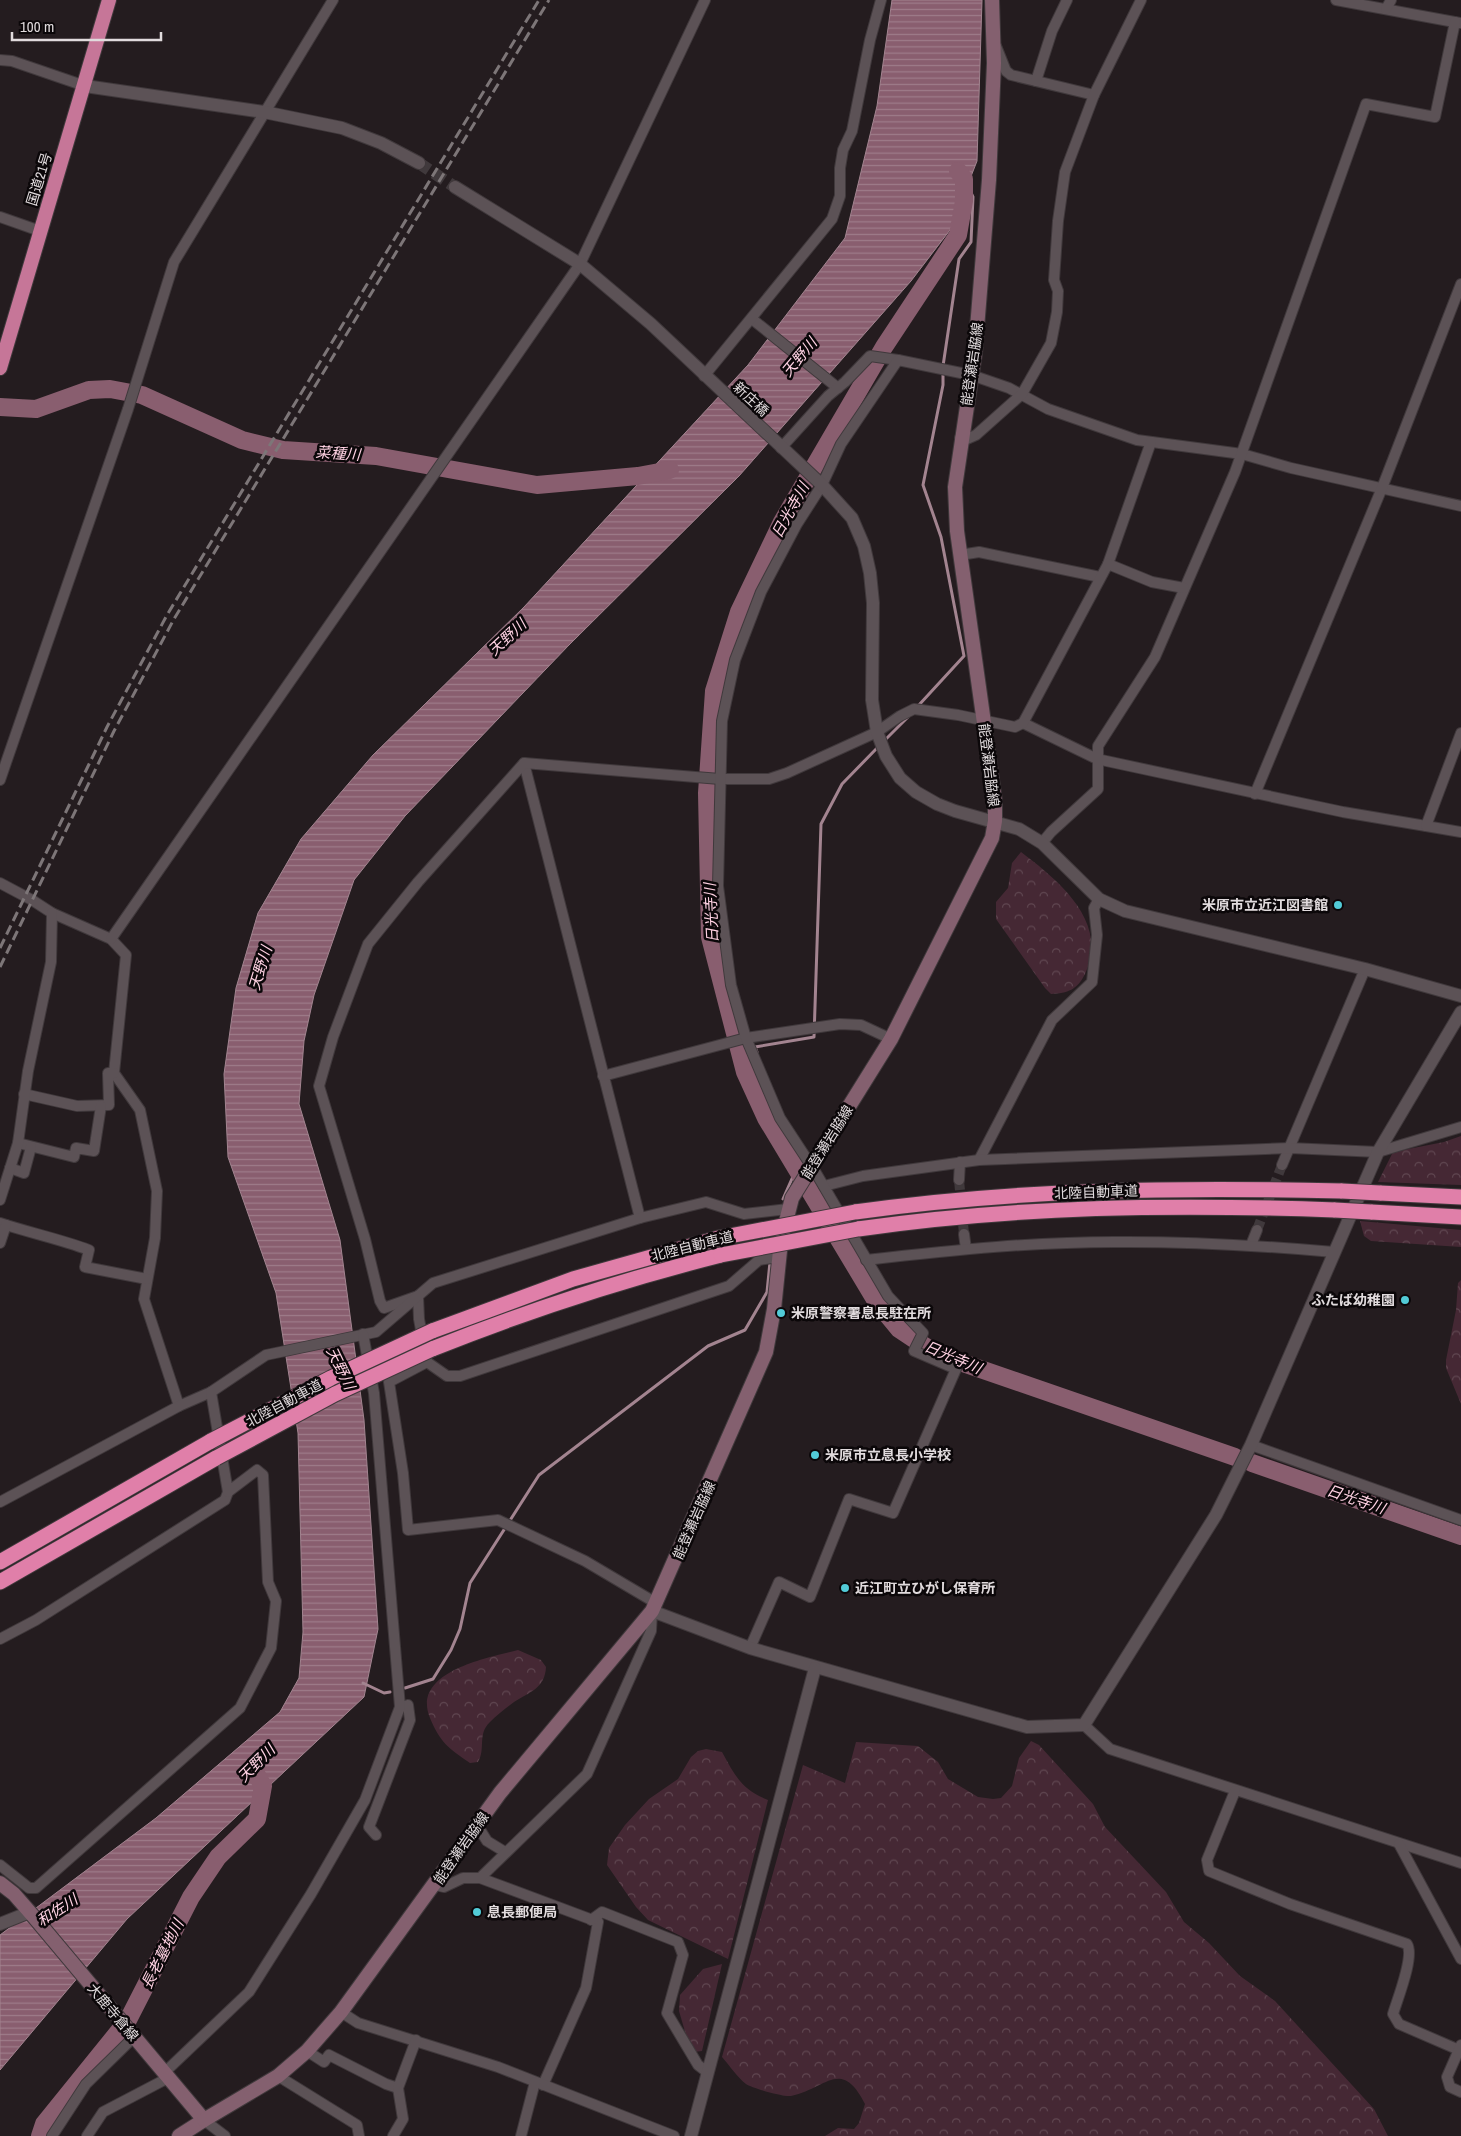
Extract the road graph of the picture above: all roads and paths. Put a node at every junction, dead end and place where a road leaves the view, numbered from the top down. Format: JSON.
{"nodes":[{"id":1,"x":110,"y":0,"type":"edge"},
{"id":2,"x":332,"y":0,"type":"edge"},
{"id":3,"x":705,"y":0,"type":"edge"},
{"id":4,"x":881,"y":0,"type":"edge"},
{"id":5,"x":992,"y":0,"type":"edge"},
{"id":6,"x":1067,"y":0,"type":"edge"},
{"id":7,"x":1141,"y":0,"type":"edge"},
{"id":8,"x":1336,"y":0,"type":"edge"},
{"id":9,"x":1388,"y":5,"type":"edge"},
{"id":10,"x":1458,"y":23,"type":"edge"},
{"id":11,"x":994,"y":41,"type":"junction"},
{"id":12,"x":0,"y":60,"type":"edge"},
{"id":13,"x":1036,"y":81,"type":"junction"},
{"id":14,"x":85,"y":86,"type":"junction"},
{"id":15,"x":1094,"y":95,"type":"junction"},
{"id":16,"x":264,"y":112,"type":"junction"},
{"id":17,"x":418,"y":163,"type":"tunnel mouth"},
{"id":18,"x":455,"y":187,"type":"tunnel mouth"},
{"id":19,"x":0,"y":217,"type":"edge"},
{"id":20,"x":40,"y":231,"type":"junction"},
{"id":21,"x":580,"y":264,"type":"junction"},
{"id":22,"x":1461,"y":284,"type":"edge"},
{"id":23,"x":752,"y":319,"type":"junction"},
{"id":24,"x":895,"y":360,"type":"junction"},
{"id":25,"x":0,"y":368,"type":"edge"},
{"id":26,"x":961,"y":373,"type":"dead end"},
{"id":27,"x":977,"y":377,"type":"dead end"},
{"id":28,"x":708,"y":379,"type":"junction"},
{"id":29,"x":838,"y":388,"type":"junction"},
{"id":30,"x":1022,"y":394,"type":"junction"},
{"id":31,"x":960,"y":438,"type":"junction"},
{"id":32,"x":1152,"y":442,"type":"junction"},
{"id":33,"x":781,"y":448,"type":"junction"},
{"id":34,"x":1242,"y":454,"type":"junction"},
{"id":35,"x":819,"y":483,"type":"junction"},
{"id":36,"x":1382,"y":488,"type":"junction"},
{"id":37,"x":1461,"y":506,"type":"edge"},
{"id":38,"x":960,"y":555,"type":"junction"},
{"id":39,"x":1108,"y":564,"type":"junction"},
{"id":40,"x":1100,"y":577,"type":"junction"},
{"id":41,"x":1184,"y":588,"type":"junction"},
{"id":42,"x":983,"y":719,"type":"junction"},
{"id":43,"x":1023,"y":724,"type":"junction"},
{"id":44,"x":877,"y":732,"type":"junction"},
{"id":45,"x":1461,"y":733,"type":"edge"},
{"id":46,"x":1097,"y":759,"type":"junction"},
{"id":47,"x":524,"y":763,"type":"junction"},
{"id":48,"x":718,"y":778,"type":"junction"},
{"id":49,"x":0,"y":780,"type":"edge"},
{"id":50,"x":1255,"y":794,"type":"junction"},
{"id":51,"x":996,"y":821,"type":"junction"},
{"id":52,"x":1426,"y":826,"type":"junction"},
{"id":53,"x":1461,"y":832,"type":"edge"},
{"id":54,"x":1042,"y":843,"type":"junction"},
{"id":55,"x":0,"y":883,"type":"edge"},
{"id":56,"x":1099,"y":899,"type":"junction"},
{"id":57,"x":52,"y":913,"type":"junction"},
{"id":58,"x":111,"y":939,"type":"junction"},
{"id":59,"x":1365,"y":969,"type":"junction"},
{"id":60,"x":1461,"y":996,"type":"edge"},
{"id":61,"x":1461,"y":1012,"type":"edge"},
{"id":62,"x":746,"y":1038,"type":"junction"},
{"id":63,"x":891,"y":1039,"type":"junction"},
{"id":64,"x":114,"y":1073,"type":"junction"},
{"id":65,"x":603,"y":1076,"type":"junction"},
{"id":66,"x":24,"y":1094,"type":"junction"},
{"id":67,"x":100,"y":1106,"type":"junction"},
{"id":68,"x":1461,"y":1127,"type":"edge"},
{"id":69,"x":18,"y":1143,"type":"junction"},
{"id":70,"x":31,"y":1147,"type":"junction"},
{"id":71,"x":1290,"y":1148,"type":"junction"},
{"id":72,"x":1378,"y":1152,"type":"junction"},
{"id":73,"x":979,"y":1160,"type":"junction"},
{"id":74,"x":0,"y":1162,"type":"edge"},
{"id":75,"x":960,"y":1162,"type":"junction"},
{"id":76,"x":1282,"y":1165,"type":"tunnel mouth"},
{"id":77,"x":11,"y":1166,"type":"junction"},
{"id":78,"x":810,"y":1169,"type":"junction"},
{"id":79,"x":959,"y":1180,"type":"tunnel mouth"},
{"id":80,"x":824,"y":1186,"type":"junction"},
{"id":81,"x":1461,"y":1197,"type":"edge"},
{"id":82,"x":0,"y":1200,"type":"edge"},
{"id":83,"x":788,"y":1209,"type":"junction"},
{"id":84,"x":1461,"y":1217,"type":"edge"},
{"id":85,"x":640,"y":1218,"type":"junction"},
{"id":86,"x":3,"y":1224,"type":"edge"},
{"id":87,"x":1257,"y":1230,"type":"tunnel mouth"},
{"id":88,"x":964,"y":1234,"type":"tunnel mouth"},
{"id":89,"x":0,"y":1243,"type":"edge"},
{"id":90,"x":1252,"y":1245,"type":"junction"},
{"id":91,"x":966,"y":1249,"type":"junction"},
{"id":92,"x":1334,"y":1252,"type":"junction"},
{"id":93,"x":779,"y":1257,"type":"junction"},
{"id":94,"x":866,"y":1260,"type":"junction"},
{"id":95,"x":147,"y":1279,"type":"junction"},
{"id":96,"x":418,"y":1296,"type":"junction"},
{"id":97,"x":363,"y":1334,"type":"junction"},
{"id":98,"x":430,"y":1356,"type":"junction"},
{"id":99,"x":211,"y":1392,"type":"junction"},
{"id":100,"x":179,"y":1406,"type":"junction"},
{"id":101,"x":1251,"y":1445,"type":"junction"},
{"id":102,"x":228,"y":1492,"type":"junction"},
{"id":103,"x":0,"y":1502,"type":"edge"},
{"id":104,"x":1461,"y":1520,"type":"edge"},
{"id":105,"x":0,"y":1562,"type":"edge"},
{"id":106,"x":0,"y":1582,"type":"edge"},
{"id":107,"x":654,"y":1607,"type":"junction"},
{"id":108,"x":0,"y":1639,"type":"edge"},
{"id":109,"x":750,"y":1648,"type":"junction"},
{"id":110,"x":815,"y":1668,"type":"junction"},
{"id":111,"x":400,"y":1707,"type":"junction"},
{"id":112,"x":1084,"y":1725,"type":"junction"},
{"id":113,"x":1235,"y":1791,"type":"junction"},
{"id":114,"x":477,"y":1825,"type":"junction"},
{"id":115,"x":376,"y":1834,"type":"dead end"},
{"id":116,"x":1399,"y":1844,"type":"junction"},
{"id":117,"x":505,"y":1852,"type":"junction"},
{"id":118,"x":1461,"y":1863,"type":"edge"},
{"id":119,"x":0,"y":1865,"type":"edge"},
{"id":120,"x":480,"y":1878,"type":"junction"},
{"id":121,"x":0,"y":1882,"type":"edge"},
{"id":122,"x":435,"y":1885,"type":"junction"},
{"id":123,"x":32,"y":1914,"type":"junction"},
{"id":124,"x":591,"y":1920,"type":"junction"},
{"id":125,"x":0,"y":1924,"type":"edge"},
{"id":126,"x":1461,"y":1959,"type":"edge"},
{"id":127,"x":341,"y":2012,"type":"junction"},
{"id":128,"x":134,"y":2037,"type":"junction"},
{"id":129,"x":416,"y":2040,"type":"junction"},
{"id":130,"x":1460,"y":2047,"type":"edge"},
{"id":131,"x":307,"y":2051,"type":"junction"},
{"id":132,"x":708,"y":2072,"type":"junction"},
{"id":133,"x":166,"y":2075,"type":"junction"},
{"id":134,"x":278,"y":2076,"type":"junction"},
{"id":135,"x":539,"y":2084,"type":"junction"},
{"id":136,"x":398,"y":2088,"type":"junction"},
{"id":137,"x":1461,"y":2092,"type":"edge"},
{"id":138,"x":204,"y":2120,"type":"junction"},
{"id":139,"x":52,"y":2136,"type":"edge"},
{"id":140,"x":87,"y":2136,"type":"edge"},
{"id":141,"x":178,"y":2136,"type":"edge"},
{"id":142,"x":225,"y":2136,"type":"edge"},
{"id":143,"x":359,"y":2136,"type":"edge"},
{"id":144,"x":393,"y":2136,"type":"edge"},
{"id":145,"x":521,"y":2136,"type":"edge"},
{"id":146,"x":674,"y":2136,"type":"edge"},
{"id":147,"x":691,"y":2136,"type":"edge"}],
"edges":[{"from":1,"to":14,"type":"highway","name":"国道21号"},
{"from":2,"to":16,"type":"street"},
{"from":3,"to":21,"type":"street"},
{"from":4,"to":23,"type":"street"},
{"from":5,"to":11,"type":"main road","name":"能登瀬岩脇線"},
{"from":6,"to":13,"type":"street"},
{"from":7,"to":15,"type":"street"},
{"from":8,"to":9,"type":"street"},
{"from":9,"to":10,"type":"street"},
{"from":10,"to":34,"type":"street"},
{"from":11,"to":13,"type":"street"},
{"from":11,"to":31,"type":"main road","name":"能登瀬岩脇線"},
{"from":12,"to":14,"type":"street"},
{"from":13,"to":15,"type":"street"},
{"from":14,"to":16,"type":"street"},
{"from":14,"to":20,"type":"highway","name":"国道21号"},
{"from":15,"to":30,"type":"street"},
{"from":16,"to":17,"type":"street"},
{"from":16,"to":49,"type":"street"},
{"from":18,"to":21,"type":"street","name":"新庄橋"},
{"from":19,"to":20,"type":"street"},
{"from":20,"to":25,"type":"highway","name":"国道21号"},
{"from":21,"to":28,"type":"street","name":"新庄橋"},
{"from":21,"to":58,"type":"street"},
{"from":22,"to":36,"type":"street"},
{"from":23,"to":28,"type":"street"},
{"from":23,"to":29,"type":"street"},
{"from":24,"to":26,"type":"street"},
{"from":24,"to":29,"type":"street"},
{"from":24,"to":35,"type":"street"},
{"from":27,"to":30,"type":"street"},
{"from":28,"to":33,"type":"street","name":"新庄橋"},
{"from":29,"to":33,"type":"street"},
{"from":30,"to":31,"type":"street"},
{"from":30,"to":32,"type":"street"},
{"from":31,"to":38,"type":"main road","name":"能登瀬岩脇線"},
{"from":32,"to":34,"type":"street"},
{"from":32,"to":39,"type":"street"},
{"from":33,"to":35,"type":"street","name":"新庄橋"},
{"from":34,"to":36,"type":"street"},
{"from":34,"to":41,"type":"street"},
{"from":35,"to":44,"type":"street","name":"新庄橋"},
{"from":35,"to":48,"type":"street"},
{"from":36,"to":37,"type":"street"},
{"from":36,"to":50,"type":"street"},
{"from":38,"to":40,"type":"street"},
{"from":38,"to":42,"type":"main road","name":"能登瀬岩脇線"},
{"from":39,"to":40,"type":"street"},
{"from":39,"to":41,"type":"street"},
{"from":40,"to":43,"type":"street"},
{"from":41,"to":46,"type":"street"},
{"from":42,"to":43,"type":"street"},
{"from":42,"to":44,"type":"street"},
{"from":42,"to":51,"type":"main road","name":"能登瀬岩脇線"},
{"from":43,"to":46,"type":"street"},
{"from":44,"to":48,"type":"street"},
{"from":44,"to":51,"type":"street","name":"新庄橋"},
{"from":45,"to":52,"type":"street"},
{"from":46,"to":50,"type":"street"},
{"from":46,"to":54,"type":"street"},
{"from":47,"to":48,"type":"street"},
{"from":47,"to":65,"type":"street"},
{"from":47,"to":96,"type":"street"},
{"from":48,"to":62,"type":"street"},
{"from":50,"to":52,"type":"street"},
{"from":51,"to":54,"type":"street","name":"新庄橋"},
{"from":51,"to":63,"type":"main road","name":"能登瀬岩脇線"},
{"from":52,"to":53,"type":"street"},
{"from":54,"to":56,"type":"street","name":"新庄橋"},
{"from":55,"to":57,"type":"street"},
{"from":56,"to":59,"type":"street","name":"新庄橋"},
{"from":56,"to":73,"type":"street"},
{"from":57,"to":58,"type":"street"},
{"from":57,"to":66,"type":"street"},
{"from":58,"to":64,"type":"street"},
{"from":59,"to":60,"type":"street","name":"新庄橋"},
{"from":59,"to":71,"type":"street"},
{"from":61,"to":72,"type":"street"},
{"from":62,"to":63,"type":"street"},
{"from":62,"to":65,"type":"street"},
{"from":62,"to":78,"type":"street"},
{"from":63,"to":78,"type":"main road","name":"能登瀬岩脇線"},
{"from":64,"to":67,"type":"street"},
{"from":64,"to":95,"type":"street"},
{"from":65,"to":85,"type":"street"},
{"from":66,"to":67,"type":"street"},
{"from":66,"to":69,"type":"street"},
{"from":67,"to":70,"type":"street"},
{"from":68,"to":72,"type":"street"},
{"from":69,"to":70,"type":"street"},
{"from":69,"to":77,"type":"street"},
{"from":70,"to":77,"type":"street"},
{"from":71,"to":72,"type":"street"},
{"from":71,"to":73,"type":"street"},
{"from":71,"to":76,"type":"street"},
{"from":72,"to":92,"type":"street"},
{"from":73,"to":75,"type":"street"},
{"from":74,"to":77,"type":"street"},
{"from":75,"to":79,"type":"street"},
{"from":75,"to":80,"type":"street"},
{"from":77,"to":82,"type":"street"},
{"from":78,"to":80,"type":"street"},
{"from":78,"to":83,"type":"main road","name":"能登瀬岩脇線"},
{"from":80,"to":94,"type":"street"},
{"from":81,"to":105,"type":"highway","name":"北陸自動車道","bridge":true},
{"from":83,"to":85,"type":"street"},
{"from":83,"to":93,"type":"main road","name":"能登瀬岩脇線"},
{"from":84,"to":98,"type":"highway","name":"北陸自動車道","bridge":true},
{"from":85,"to":96,"type":"street"},
{"from":86,"to":89,"type":"street"},
{"from":86,"to":95,"type":"street"},
{"from":87,"to":90,"type":"street"},
{"from":88,"to":91,"type":"street"},
{"from":90,"to":91,"type":"street"},
{"from":90,"to":92,"type":"street"},
{"from":91,"to":94,"type":"street"},
{"from":92,"to":101,"type":"street"},
{"from":93,"to":98,"type":"street"},
{"from":93,"to":107,"type":"main road","name":"能登瀬岩脇線"},
{"from":94,"to":109,"type":"street"},
{"from":95,"to":100,"type":"street"},
{"from":96,"to":97,"type":"street"},
{"from":96,"to":98,"type":"street"},
{"from":97,"to":99,"type":"street"},
{"from":97,"to":111,"type":"street"},
{"from":98,"to":106,"type":"highway","name":"北陸自動車道","bridge":true},
{"from":98,"to":107,"type":"street"},
{"from":99,"to":100,"type":"street"},
{"from":99,"to":102,"type":"street"},
{"from":100,"to":103,"type":"street"},
{"from":101,"to":104,"type":"street"},
{"from":101,"to":112,"type":"street"},
{"from":102,"to":108,"type":"street"},
{"from":102,"to":119,"type":"street"},
{"from":107,"to":109,"type":"street"},
{"from":107,"to":114,"type":"main road","name":"能登瀬岩脇線"},
{"from":107,"to":117,"type":"street"},
{"from":109,"to":110,"type":"street"},
{"from":110,"to":112,"type":"street"},
{"from":110,"to":132,"type":"street"},
{"from":111,"to":115,"type":"street"},
{"from":111,"to":133,"type":"street"},
{"from":112,"to":113,"type":"street"},
{"from":113,"to":116,"type":"street"},
{"from":113,"to":130,"type":"street"},
{"from":114,"to":117,"type":"street"},
{"from":114,"to":122,"type":"main road","name":"能登瀬岩脇線"},
{"from":116,"to":118,"type":"street"},
{"from":116,"to":126,"type":"street"},
{"from":117,"to":120,"type":"street"},
{"from":120,"to":122,"type":"street"},
{"from":120,"to":124,"type":"street"},
{"from":121,"to":123,"type":"main road","name":"大鹿寺倉線"},
{"from":122,"to":127,"type":"main road","name":"能登瀬岩脇線"},
{"from":123,"to":125,"type":"street"},
{"from":123,"to":128,"type":"main road","name":"大鹿寺倉線"},
{"from":124,"to":132,"type":"street"},
{"from":124,"to":135,"type":"street"},
{"from":127,"to":129,"type":"street"},
{"from":127,"to":131,"type":"main road","name":"能登瀬岩脇線"},
{"from":128,"to":133,"type":"main road","name":"大鹿寺倉線"},
{"from":128,"to":139,"type":"street"},
{"from":129,"to":135,"type":"street"},
{"from":129,"to":136,"type":"street"},
{"from":130,"to":137,"type":"street"},
{"from":131,"to":134,"type":"main road","name":"能登瀬岩脇線"},
{"from":131,"to":136,"type":"street"},
{"from":132,"to":147,"type":"street"},
{"from":133,"to":138,"type":"main road","name":"大鹿寺倉線"},
{"from":133,"to":140,"type":"street"},
{"from":134,"to":138,"type":"main road","name":"能登瀬岩脇線"},
{"from":134,"to":143,"type":"street"},
{"from":135,"to":145,"type":"street"},
{"from":135,"to":146,"type":"street"},
{"from":136,"to":144,"type":"street"},
{"from":138,"to":141,"type":"main road"},
{"from":138,"to":142,"type":"street"}]}
